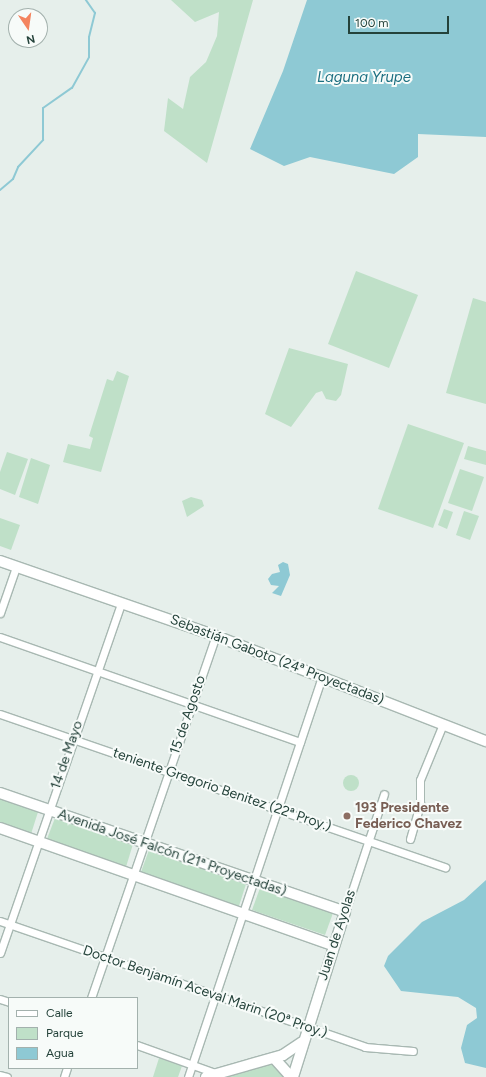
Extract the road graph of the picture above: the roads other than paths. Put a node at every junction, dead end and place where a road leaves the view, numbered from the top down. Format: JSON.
{"nodes":[{"id":1,"x":0,"y":561,"type":"edge"},
{"id":2,"x":16,"y":567,"type":"junction"},
{"id":3,"x":121,"y":603,"type":"junction"},
{"id":4,"x":0,"y":613,"type":"edge"},
{"id":5,"x":216,"y":636,"type":"junction"},
{"id":6,"x":0,"y":637,"type":"edge"},
{"id":7,"x":96,"y":670,"type":"junction"},
{"id":8,"x":322,"y":676,"type":"junction"},
{"id":9,"x":192,"y":704,"type":"junction"},
{"id":10,"x":0,"y":714,"type":"edge"},
{"id":11,"x":443,"y":724,"type":"junction"},
{"id":12,"x":73,"y":739,"type":"junction"},
{"id":13,"x":486,"y":741,"type":"edge"},
{"id":14,"x":300,"y":742,"type":"junction"},
{"id":15,"x":168,"y":772,"type":"junction"},
{"id":16,"x":0,"y":793,"type":"edge"},
{"id":17,"x":384,"y":794,"type":"dead end"},
{"id":18,"x":278,"y":809,"type":"junction"},
{"id":19,"x":49,"y":810,"type":"junction"},
{"id":20,"x":0,"y":828,"type":"edge"},
{"id":21,"x":410,"y":839,"type":"dead end"},
{"id":22,"x":369,"y":841,"type":"junction"},
{"id":23,"x":38,"y":842,"type":"junction"},
{"id":24,"x":144,"y":843,"type":"junction"},
{"id":25,"x":445,"y":867,"type":"dead end"},
{"id":26,"x":133,"y":875,"type":"junction"},
{"id":27,"x":254,"y":881,"type":"junction"},
{"id":28,"x":345,"y":912,"type":"junction"},
{"id":29,"x":243,"y":913,"type":"junction"},
{"id":30,"x":0,"y":921,"type":"edge"},
{"id":31,"x":10,"y":925,"type":"junction"},
{"id":32,"x":333,"y":944,"type":"junction"},
{"id":33,"x":0,"y":953,"type":"edge"},
{"id":34,"x":105,"y":957,"type":"junction"},
{"id":35,"x":216,"y":995,"type":"junction"},
{"id":36,"x":91,"y":997,"type":"edge"},
{"id":37,"x":308,"y":1026,"type":"junction"},
{"id":38,"x":304,"y":1040,"type":"junction"},
{"id":39,"x":138,"y":1045,"type":"edge"},
{"id":40,"x":413,"y":1051,"type":"dead end"},
{"id":41,"x":274,"y":1058,"type":"junction"},
{"id":42,"x":192,"y":1064,"type":"junction"},
{"id":43,"x":218,"y":1074,"type":"junction"},
{"id":44,"x":0,"y":1075,"type":"edge"},
{"id":45,"x":7,"y":1077,"type":"edge"},
{"id":46,"x":188,"y":1077,"type":"edge"},
{"id":47,"x":206,"y":1077,"type":"edge"},
{"id":48,"x":292,"y":1077,"type":"edge"}],
"edges":[{"from":1,"to":2,"type":"main road"},
{"from":2,"to":3,"type":"main road","name":"Sebastián Gaboto (24ª Proyectadas)"},
{"from":2,"to":4,"type":"street"},
{"from":3,"to":5,"type":"main road","name":"Sebastián Gaboto (24ª Proyectadas)"},
{"from":3,"to":7,"type":"street","name":"14 de Mayo"},
{"from":5,"to":8,"type":"main road","name":"Sebastián Gaboto (24ª Proyectadas)"},
{"from":5,"to":9,"type":"street","name":"15 de Agosto"},
{"from":6,"to":7,"type":"street"},
{"from":7,"to":9,"type":"street"},
{"from":7,"to":12,"type":"street","name":"14 de Mayo"},
{"from":8,"to":11,"type":"main road","name":"Sebastián Gaboto (24ª Proyectadas)"},
{"from":8,"to":14,"type":"street"},
{"from":9,"to":14,"type":"street"},
{"from":9,"to":15,"type":"street","name":"15 de Agosto"},
{"from":10,"to":12,"type":"street","name":"teniente Gregorio Benitez (22ª Proy.)"},
{"from":11,"to":13,"type":"main road","name":"Sebastián Gaboto (24ª Proyectadas)"},
{"from":11,"to":21,"type":"street"},
{"from":12,"to":15,"type":"street","name":"teniente Gregorio Benitez (22ª Proy.)"},
{"from":12,"to":19,"type":"street","name":"14 de Mayo"},
{"from":14,"to":18,"type":"street"},
{"from":15,"to":18,"type":"street","name":"teniente Gregorio Benitez (22ª Proy.)"},
{"from":15,"to":24,"type":"street","name":"15 de Agosto"},
{"from":16,"to":19,"type":"main road","name":"Avenida José Falcón (21ª Proyectadas)"},
{"from":17,"to":22,"type":"street","name":"Juan de Ayolas"},
{"from":18,"to":22,"type":"street","name":"teniente Gregorio Benitez (22ª Proy.)"},
{"from":18,"to":27,"type":"street"},
{"from":19,"to":23,"type":"street","name":"14 de Mayo"},
{"from":19,"to":24,"type":"main road","name":"Avenida José Falcón (21ª Proyectadas)"},
{"from":20,"to":23,"type":"main road"},
{"from":22,"to":25,"type":"street","name":"teniente Gregorio Benitez (22ª Proy.)"},
{"from":22,"to":28,"type":"street","name":"Juan de Ayolas"},
{"from":23,"to":26,"type":"main road"},
{"from":23,"to":31,"type":"street","name":"14 de Mayo"},
{"from":24,"to":26,"type":"street","name":"15 de Agosto"},
{"from":24,"to":27,"type":"main road","name":"Avenida José Falcón (21ª Proyectadas)"},
{"from":26,"to":29,"type":"main road"},
{"from":26,"to":34,"type":"street","name":"15 de Agosto"},
{"from":27,"to":28,"type":"main road","name":"Avenida José Falcón (21ª Proyectadas)"},
{"from":27,"to":29,"type":"street"},
{"from":28,"to":32,"type":"main road","name":"Juan de Ayolas"},
{"from":29,"to":32,"type":"main road"},
{"from":29,"to":35,"type":"street"},
{"from":30,"to":31,"type":"street","name":"Doctor Benjamín Aceval Marin (20ª Proy.)"},
{"from":31,"to":33,"type":"street","name":"14 de Mayo"},
{"from":31,"to":34,"type":"street","name":"Doctor Benjamín Aceval Marin (20ª Proy.)"},
{"from":32,"to":37,"type":"main road","name":"Juan de Ayolas"},
{"from":34,"to":35,"type":"street","name":"Doctor Benjamín Aceval Marin (20ª Proy.)"},
{"from":34,"to":36,"type":"street","name":"15 de Agosto"},
{"from":35,"to":37,"type":"street","name":"Doctor Benjamín Aceval Marin (20ª Proy.)"},
{"from":35,"to":42,"type":"street"},
{"from":37,"to":38,"type":"main road","name":"Juan de Ayolas"},
{"from":37,"to":40,"type":"street","name":"Doctor Benjamín Aceval Marin (20ª Proy.)"},
{"from":38,"to":41,"type":"main road"},
{"from":38,"to":48,"type":"main road","name":"Juan de Ayolas"},
{"from":39,"to":42,"type":"street"},
{"from":41,"to":43,"type":"main road"},
{"from":41,"to":48,"type":"main road"},
{"from":42,"to":43,"type":"street"},
{"from":42,"to":46,"type":"street"},
{"from":43,"to":47,"type":"main road"},
{"from":44,"to":45,"type":"street"}]}
